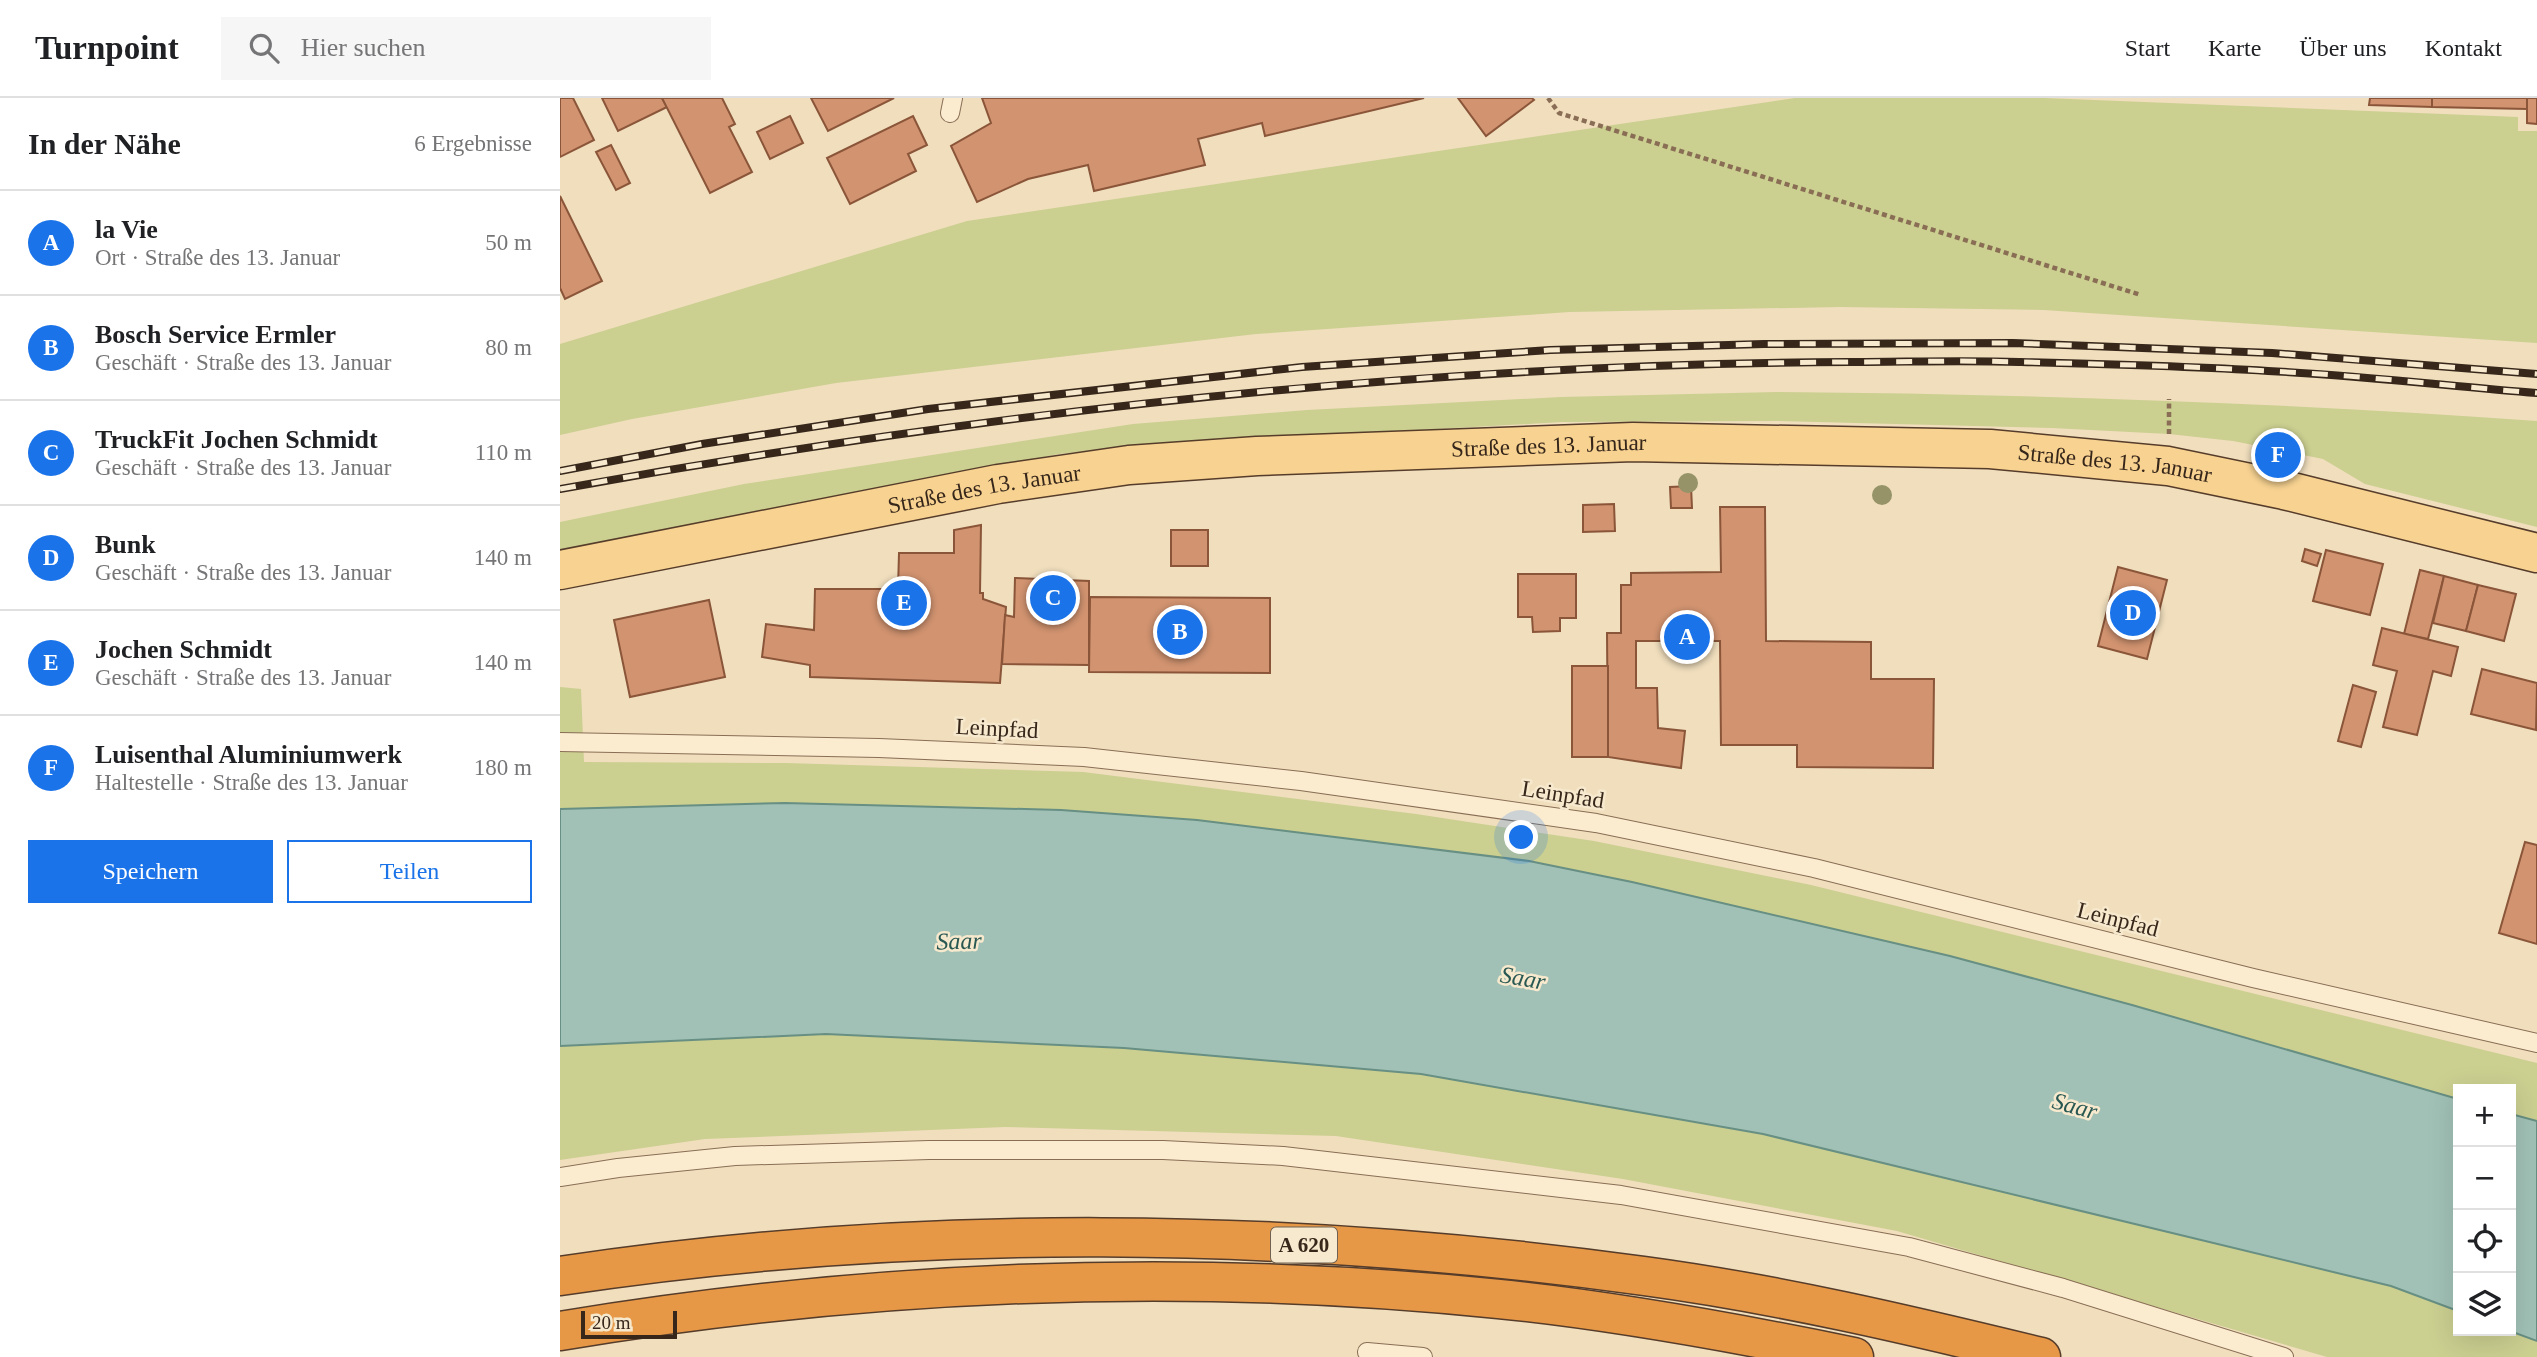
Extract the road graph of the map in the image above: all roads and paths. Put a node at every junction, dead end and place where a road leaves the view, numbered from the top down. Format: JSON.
{"nodes":[{"id":1,"x":1548,"y":98,"type":"edge"},
{"id":2,"x":2141,"y":295,"type":"dead end"},
{"id":3,"x":2169,"y":400,"type":"dead end"},
{"id":4,"x":2169,"y":434,"type":"dead end"},
{"id":5,"x":2537,"y":553,"type":"edge"},
{"id":6,"x":560,"y":570,"type":"edge"},
{"id":7,"x":560,"y":742,"type":"edge"},
{"id":8,"x":2537,"y":1042,"type":"edge"},
{"id":9,"x":560,"y":1177,"type":"edge"},
{"id":10,"x":560,"y":1276,"type":"edge"},
{"id":11,"x":560,"y":1331,"type":"edge"},
{"id":12,"x":1367,"y":1352,"type":"dead end"},
{"id":13,"x":1423,"y":1357,"type":"edge"},
{"id":14,"x":1854,"y":1357,"type":"edge"},
{"id":15,"x":2041,"y":1357,"type":"edge"},
{"id":16,"x":2284,"y":1357,"type":"edge"}],
"edges":[{"from":1,"to":2,"type":"path"},
{"from":3,"to":4,"type":"path"},
{"from":5,"to":6,"type":"main road","name":"Straße des 13. Januar"},
{"from":7,"to":8,"type":"lane","name":"Leinpfad"},
{"from":9,"to":16,"type":"lane"},
{"from":10,"to":15,"type":"highway","number":"A 620"},
{"from":11,"to":14,"type":"highway","number":"A 620"},
{"from":12,"to":13,"type":"lane"}]}
